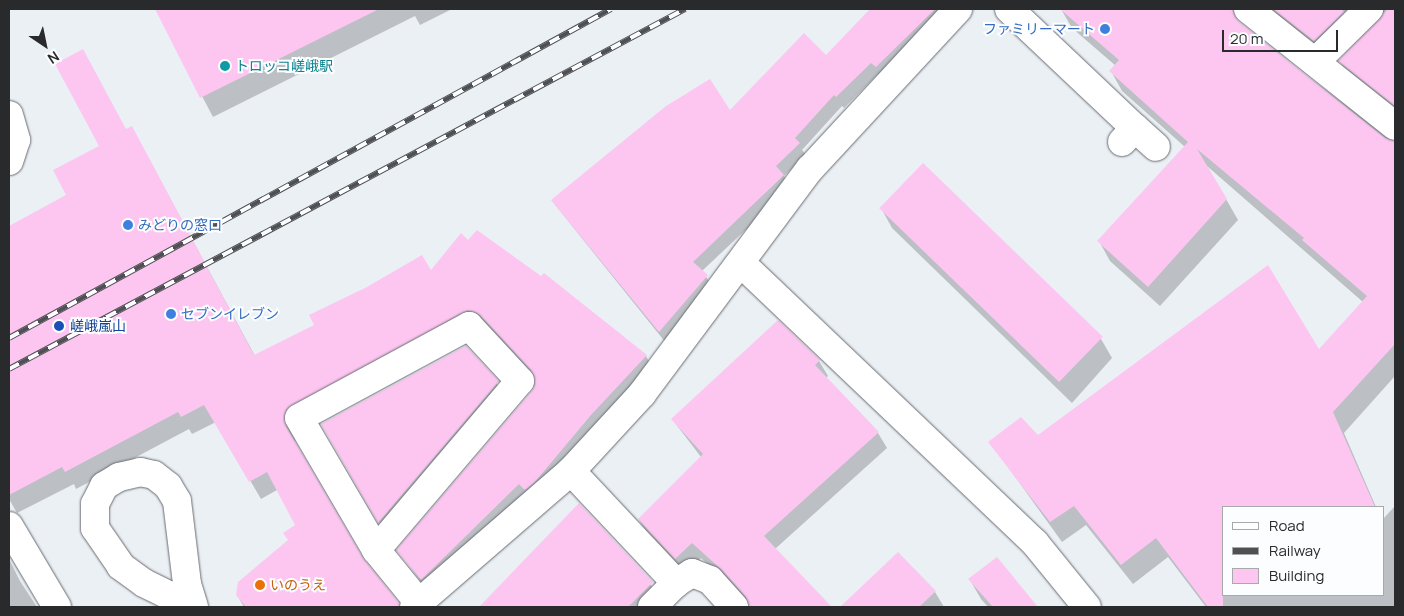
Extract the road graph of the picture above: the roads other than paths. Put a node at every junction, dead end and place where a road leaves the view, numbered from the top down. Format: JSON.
{"nodes":[{"id":1,"x":958,"y":9,"type":"edge"},
{"id":2,"x":1009,"y":9,"type":"edge"},
{"id":3,"x":1248,"y":9,"type":"edge"},
{"id":4,"x":1369,"y":9,"type":"edge"},
{"id":5,"x":1316,"y":62,"type":"junction"},
{"id":6,"x":9,"y":115,"type":"edge"},
{"id":7,"x":1395,"y":126,"type":"edge"},
{"id":8,"x":1156,"y":147,"type":"dead end"},
{"id":9,"x":9,"y":160,"type":"edge"},
{"id":10,"x":741,"y":263,"type":"junction"},
{"id":11,"x":571,"y":471,"type":"junction"},
{"id":12,"x":9,"y":526,"type":"edge"},
{"id":13,"x":376,"y":550,"type":"junction"},
{"id":14,"x":676,"y":583,"type":"junction"},
{"id":15,"x":417,"y":605,"type":"edge"},
{"id":16,"x":57,"y":607,"type":"edge"},
{"id":17,"x":193,"y":607,"type":"edge"},
{"id":18,"x":652,"y":607,"type":"edge"},
{"id":19,"x":734,"y":607,"type":"edge"},
{"id":20,"x":1087,"y":607,"type":"edge"}],
"edges":[{"from":1,"to":10,"type":"street"},
{"from":2,"to":8,"type":"street"},
{"from":3,"to":5,"type":"street"},
{"from":4,"to":5,"type":"street"},
{"from":5,"to":7,"type":"street"},
{"from":6,"to":9,"type":"street"},
{"from":10,"to":11,"type":"street"},
{"from":10,"to":20,"type":"street"},
{"from":11,"to":14,"type":"street"},
{"from":11,"to":15,"type":"street"},
{"from":12,"to":16,"type":"street"},
{"from":13,"to":13,"type":"street"},
{"from":13,"to":15,"type":"street"},
{"from":14,"to":18,"type":"street"},
{"from":14,"to":19,"type":"street"},
{"from":17,"to":17,"type":"street"}]}
